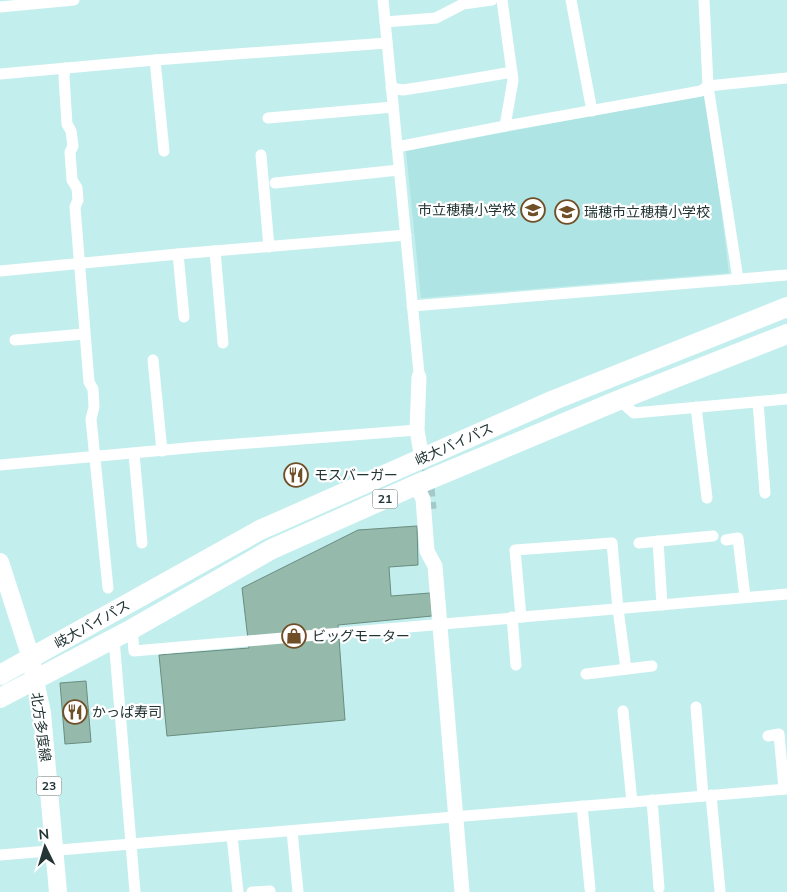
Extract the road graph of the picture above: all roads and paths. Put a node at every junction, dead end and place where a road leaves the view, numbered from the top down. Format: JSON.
{"nodes":[{"id":1,"x":74,"y":0,"type":"edge"},
{"id":2,"x":383,"y":0,"type":"edge"},
{"id":3,"x":492,"y":0,"type":"edge"},
{"id":4,"x":502,"y":0,"type":"edge"},
{"id":5,"x":571,"y":0,"type":"edge"},
{"id":6,"x":704,"y":0,"type":"edge"},
{"id":7,"x":0,"y":7,"type":"edge"},
{"id":8,"x":385,"y":22,"type":"junction"},
{"id":9,"x":387,"y":42,"type":"junction"},
{"id":10,"x":155,"y":60,"type":"junction"},
{"id":11,"x":65,"y":68,"type":"junction"},
{"id":12,"x":512,"y":72,"type":"junction"},
{"id":13,"x":0,"y":74,"type":"edge"},
{"id":14,"x":787,"y":78,"type":"edge"},
{"id":15,"x":708,"y":86,"type":"junction"},
{"id":16,"x":391,"y":88,"type":"junction"},
{"id":17,"x":393,"y":106,"type":"junction"},
{"id":18,"x":592,"y":111,"type":"junction"},
{"id":19,"x":268,"y":118,"type":"dead end"},
{"id":20,"x":505,"y":126,"type":"junction"},
{"id":21,"x":397,"y":147,"type":"junction"},
{"id":22,"x":164,"y":152,"type":"dead end"},
{"id":23,"x":261,"y":156,"type":"dead end"},
{"id":24,"x":399,"y":170,"type":"junction"},
{"id":25,"x":275,"y":183,"type":"dead end"},
{"id":26,"x":406,"y":235,"type":"junction"},
{"id":27,"x":269,"y":247,"type":"junction"},
{"id":28,"x":215,"y":251,"type":"junction"},
{"id":29,"x":178,"y":254,"type":"junction"},
{"id":30,"x":79,"y":264,"type":"junction"},
{"id":31,"x":0,"y":271,"type":"edge"},
{"id":32,"x":787,"y":274,"type":"edge"},
{"id":33,"x":738,"y":279,"type":"junction"},
{"id":34,"x":412,"y":306,"type":"junction"},
{"id":35,"x":787,"y":307,"type":"edge"},
{"id":36,"x":184,"y":317,"type":"dead end"},
{"id":37,"x":84,"y":334,"type":"junction"},
{"id":38,"x":787,"y":334,"type":"edge"},
{"id":39,"x":14,"y":340,"type":"dead end"},
{"id":40,"x":223,"y":343,"type":"dead end"},
{"id":41,"x":153,"y":360,"type":"dead end"},
{"id":42,"x":419,"y":377,"type":"junction"},
{"id":43,"x":787,"y":399,"type":"edge"},
{"id":44,"x":619,"y":400,"type":"junction"},
{"id":45,"x":758,"y":402,"type":"junction"},
{"id":46,"x":696,"y":407,"type":"junction"},
{"id":47,"x":422,"y":415,"type":"dead end"},
{"id":48,"x":417,"y":430,"type":"junction"},
{"id":49,"x":162,"y":451,"type":"junction"},
{"id":50,"x":134,"y":454,"type":"junction"},
{"id":51,"x":94,"y":457,"type":"junction"},
{"id":52,"x":422,"y":459,"type":"junction"},
{"id":53,"x":0,"y":465,"type":"edge"},
{"id":54,"x":416,"y":485,"type":"junction"},
{"id":55,"x":765,"y":493,"type":"dead end"},
{"id":56,"x":707,"y":498,"type":"dead end"},
{"id":57,"x":432,"y":520,"type":"tunnel mouth"},
{"id":58,"x":713,"y":536,"type":"dead end"},
{"id":59,"x":726,"y":540,"type":"dead end"},
{"id":60,"x":658,"y":541,"type":"junction"},
{"id":61,"x":142,"y":543,"type":"dead end"},
{"id":62,"x":639,"y":543,"type":"dead end"},
{"id":63,"x":0,"y":562,"type":"edge"},
{"id":64,"x":435,"y":566,"type":"junction"},
{"id":65,"x":108,"y":588,"type":"dead end"},
{"id":66,"x":787,"y":594,"type":"edge"},
{"id":67,"x":745,"y":597,"type":"junction"},
{"id":68,"x":0,"y":598,"type":"edge"},
{"id":69,"x":662,"y":605,"type":"junction"},
{"id":70,"x":618,"y":609,"type":"junction"},
{"id":71,"x":517,"y":617,"type":"junction"},
{"id":72,"x":440,"y":624,"type":"junction"},
{"id":73,"x":132,"y":629,"type":"junction"},
{"id":74,"x":114,"y":639,"type":"junction"},
{"id":75,"x":26,"y":661,"type":"junction"},
{"id":76,"x":516,"y":665,"type":"dead end"},
{"id":77,"x":652,"y":666,"type":"dead end"},
{"id":78,"x":626,"y":669,"type":"junction"},
{"id":79,"x":586,"y":674,"type":"dead end"},
{"id":80,"x":0,"y":675,"type":"edge"},
{"id":81,"x":34,"y":681,"type":"junction"},
{"id":82,"x":0,"y":698,"type":"edge"},
{"id":83,"x":696,"y":706,"type":"dead end"},
{"id":84,"x":623,"y":711,"type":"dead end"},
{"id":85,"x":768,"y":736,"type":"dead end"},
{"id":86,"x":786,"y":789,"type":"edge"},
{"id":87,"x":707,"y":796,"type":"junction"},
{"id":88,"x":652,"y":800,"type":"junction"},
{"id":89,"x":632,"y":802,"type":"junction"},
{"id":90,"x":582,"y":806,"type":"junction"},
{"id":91,"x":455,"y":816,"type":"junction"},
{"id":92,"x":292,"y":831,"type":"junction"},
{"id":93,"x":232,"y":836,"type":"junction"},
{"id":94,"x":131,"y":844,"type":"junction"},
{"id":95,"x":55,"y":850,"type":"junction"},
{"id":96,"x":0,"y":855,"type":"edge"},
{"id":97,"x":659,"y":888,"type":"dead end"},
{"id":98,"x":590,"y":889,"type":"dead end"},
{"id":99,"x":270,"y":891,"type":"dead end"},
{"id":100,"x":720,"y":891,"type":"edge"},
{"id":101,"x":58,"y":892,"type":"edge"},
{"id":102,"x":135,"y":892,"type":"edge"},
{"id":103,"x":238,"y":892,"type":"edge"},
{"id":104,"x":252,"y":892,"type":"edge"},
{"id":105,"x":298,"y":892,"type":"edge"},
{"id":106,"x":462,"y":892,"type":"edge"}],
"edges":[{"from":1,"to":7,"type":"street"},
{"from":2,"to":8,"type":"street"},
{"from":3,"to":8,"type":"street"},
{"from":4,"to":12,"type":"street"},
{"from":5,"to":18,"type":"street"},
{"from":6,"to":15,"type":"street"},
{"from":8,"to":9,"type":"street"},
{"from":9,"to":10,"type":"street"},
{"from":9,"to":16,"type":"street"},
{"from":10,"to":11,"type":"street"},
{"from":10,"to":22,"type":"street"},
{"from":11,"to":13,"type":"street"},
{"from":11,"to":30,"type":"street"},
{"from":12,"to":16,"type":"street"},
{"from":12,"to":20,"type":"street"},
{"from":14,"to":15,"type":"street"},
{"from":15,"to":18,"type":"street"},
{"from":15,"to":33,"type":"street"},
{"from":16,"to":17,"type":"street"},
{"from":17,"to":19,"type":"street"},
{"from":17,"to":21,"type":"street"},
{"from":18,"to":20,"type":"street"},
{"from":20,"to":21,"type":"street"},
{"from":21,"to":24,"type":"street"},
{"from":23,"to":27,"type":"street"},
{"from":24,"to":25,"type":"street"},
{"from":24,"to":26,"type":"street"},
{"from":26,"to":27,"type":"street"},
{"from":26,"to":34,"type":"street"},
{"from":27,"to":28,"type":"street"},
{"from":28,"to":29,"type":"street"},
{"from":28,"to":40,"type":"street"},
{"from":29,"to":30,"type":"street"},
{"from":29,"to":36,"type":"street"},
{"from":30,"to":31,"type":"street"},
{"from":30,"to":37,"type":"street"},
{"from":32,"to":33,"type":"street"},
{"from":33,"to":34,"type":"street"},
{"from":34,"to":42,"type":"street"},
{"from":35,"to":52,"type":"highway","name":"岐大バイパス","number":"21"},
{"from":37,"to":39,"type":"street"},
{"from":37,"to":51,"type":"street"},
{"from":38,"to":44,"type":"highway","name":"岐大バイパス","number":"21"},
{"from":41,"to":49,"type":"street"},
{"from":42,"to":47,"type":"street"},
{"from":42,"to":48,"type":"street"},
{"from":43,"to":45,"type":"street"},
{"from":44,"to":46,"type":"street"},
{"from":44,"to":54,"type":"highway","name":"岐大バイパス","number":"21"},
{"from":45,"to":46,"type":"street"},
{"from":45,"to":55,"type":"street"},
{"from":46,"to":56,"type":"street"},
{"from":48,"to":49,"type":"street"},
{"from":48,"to":52,"type":"street"},
{"from":49,"to":50,"type":"street"},
{"from":50,"to":51,"type":"street"},
{"from":50,"to":61,"type":"street"},
{"from":51,"to":53,"type":"street"},
{"from":51,"to":65,"type":"street"},
{"from":52,"to":75,"type":"highway","name":"岐大バイパス","number":"21"},
{"from":54,"to":64,"type":"street"},
{"from":54,"to":73,"type":"highway","name":"岐大バイパス","number":"21"},
{"from":57,"to":64,"type":"street"},
{"from":58,"to":60,"type":"street"},
{"from":59,"to":67,"type":"street"},
{"from":60,"to":62,"type":"street"},
{"from":60,"to":69,"type":"street"},
{"from":63,"to":75,"type":"main road","number":"23"},
{"from":64,"to":72,"type":"street"},
{"from":66,"to":67,"type":"street"},
{"from":67,"to":69,"type":"street"},
{"from":68,"to":75,"type":"main road","number":"23"},
{"from":69,"to":70,"type":"street"},
{"from":70,"to":71,"type":"street"},
{"from":70,"to":71,"type":"street"},
{"from":70,"to":78,"type":"street"},
{"from":71,"to":72,"type":"street"},
{"from":71,"to":76,"type":"street"},
{"from":72,"to":73,"type":"street"},
{"from":72,"to":91,"type":"street"},
{"from":73,"to":74,"type":"highway","name":"岐大バイパス","number":"21"},
{"from":74,"to":81,"type":"highway","name":"岐大バイパス","number":"21"},
{"from":74,"to":94,"type":"street"},
{"from":75,"to":80,"type":"highway","name":"岐大バイパス","number":"21"},
{"from":75,"to":81,"type":"main road","number":"23"},
{"from":77,"to":78,"type":"street"},
{"from":78,"to":79,"type":"street"},
{"from":81,"to":82,"type":"highway","name":"岐大バイパス","number":"21"},
{"from":81,"to":95,"type":"main road","name":"北方多度線","number":"23"},
{"from":83,"to":87,"type":"street"},
{"from":84,"to":89,"type":"street"},
{"from":85,"to":86,"type":"street"},
{"from":86,"to":87,"type":"street"},
{"from":87,"to":88,"type":"street"},
{"from":87,"to":100,"type":"street"},
{"from":88,"to":89,"type":"street"},
{"from":88,"to":97,"type":"street"},
{"from":89,"to":90,"type":"street"},
{"from":90,"to":91,"type":"street"},
{"from":90,"to":98,"type":"street"},
{"from":91,"to":92,"type":"street"},
{"from":91,"to":106,"type":"street"},
{"from":92,"to":93,"type":"street"},
{"from":92,"to":105,"type":"street"},
{"from":93,"to":94,"type":"street"},
{"from":93,"to":103,"type":"street"},
{"from":94,"to":95,"type":"street"},
{"from":94,"to":102,"type":"street"},
{"from":95,"to":96,"type":"street"},
{"from":95,"to":101,"type":"main road","name":"北方多度線","number":"23"},
{"from":99,"to":104,"type":"street"}]}
